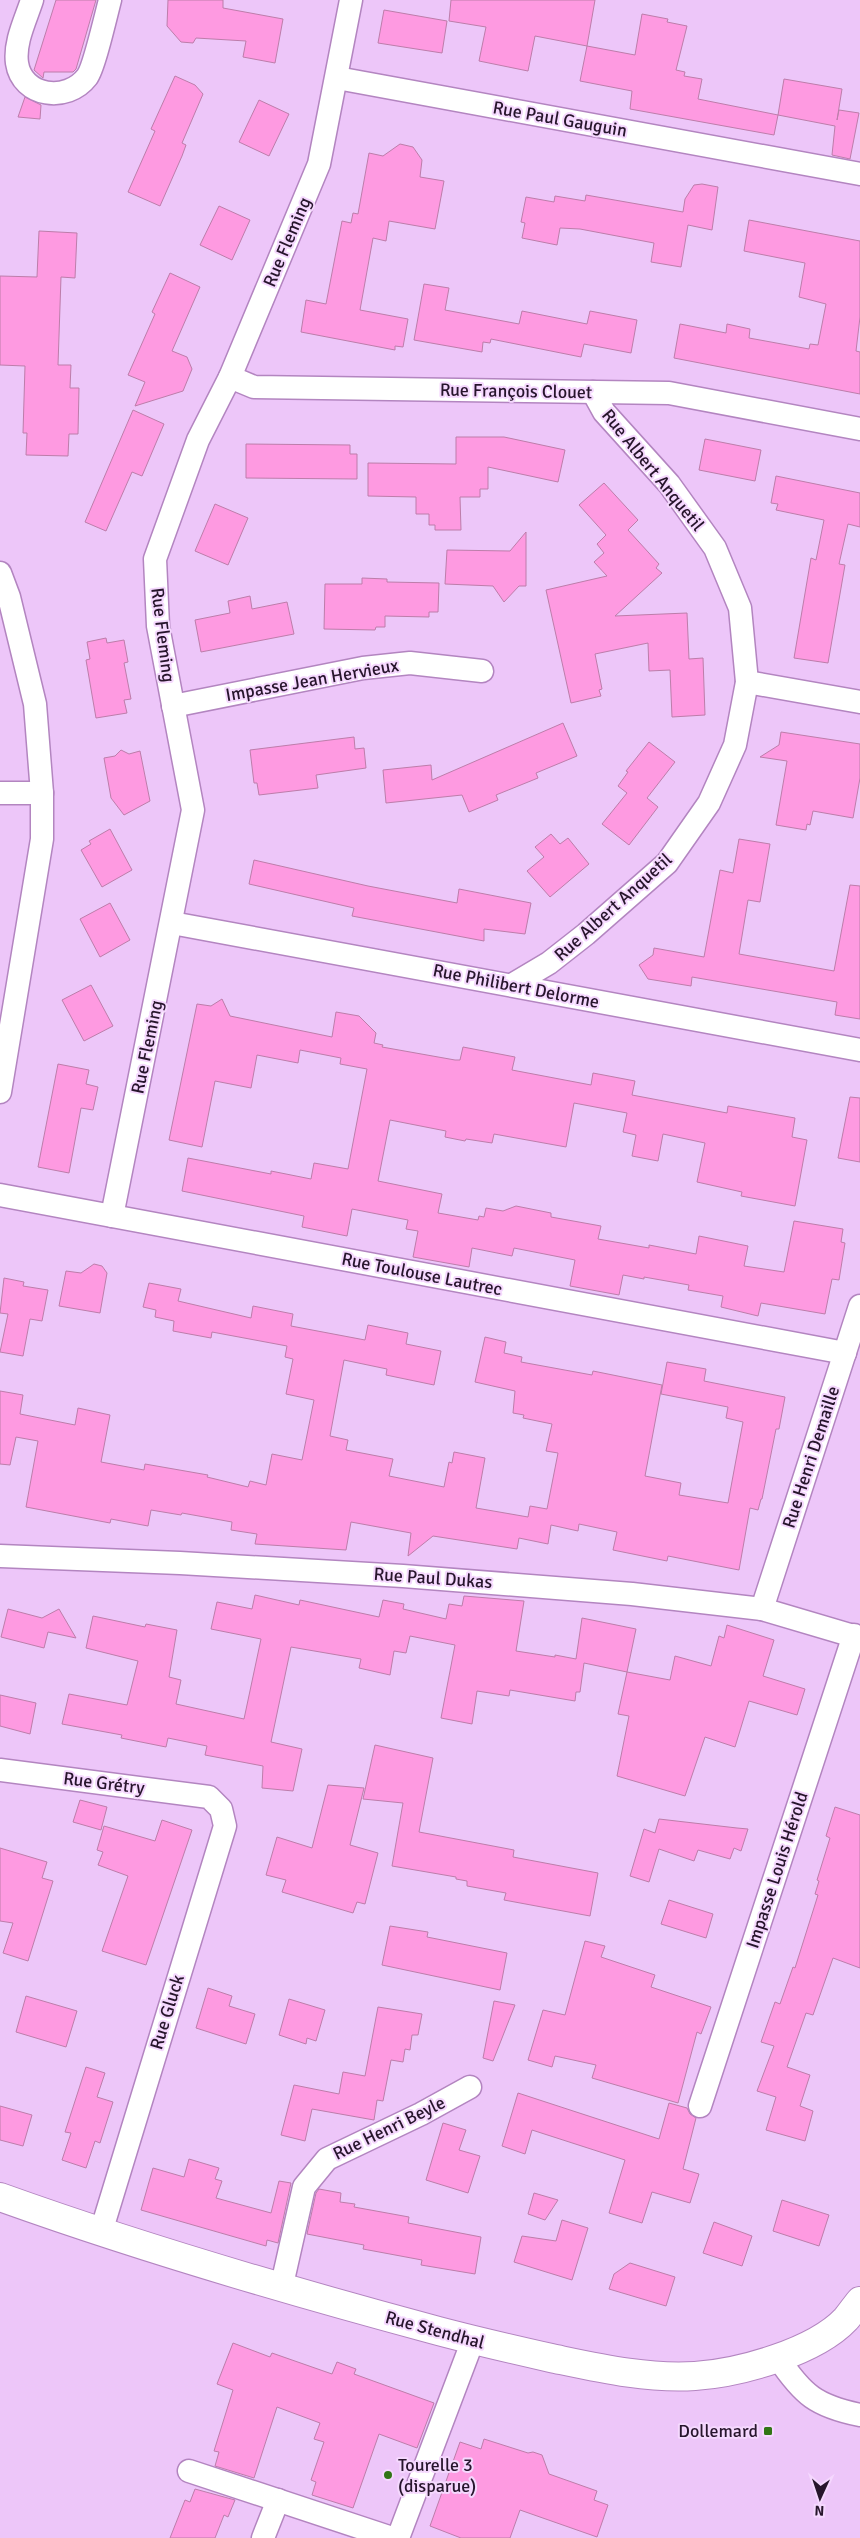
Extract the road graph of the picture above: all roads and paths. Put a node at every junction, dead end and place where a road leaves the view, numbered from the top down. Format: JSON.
{"nodes":[{"id":1,"x":32,"y":0,"type":"edge"},
{"id":2,"x":110,"y":0,"type":"edge"},
{"id":3,"x":351,"y":0,"type":"edge"},
{"id":4,"x":337,"y":78,"type":"junction"},
{"id":5,"x":860,"y":174,"type":"edge"},
{"id":6,"x":230,"y":377,"type":"junction"},
{"id":7,"x":593,"y":392,"type":"junction"},
{"id":8,"x":860,"y":429,"type":"edge"},
{"id":9,"x":0,"y":573,"type":"edge"},
{"id":10,"x":482,"y":672,"type":"dead end"},
{"id":11,"x":747,"y":682,"type":"junction"},
{"id":12,"x":860,"y":702,"type":"edge"},
{"id":13,"x":173,"y":706,"type":"junction"},
{"id":14,"x":0,"y":792,"type":"edge"},
{"id":15,"x":42,"y":793,"type":"junction"},
{"id":16,"x":172,"y":923,"type":"junction"},
{"id":17,"x":512,"y":985,"type":"junction"},
{"id":18,"x":860,"y":1050,"type":"edge"},
{"id":19,"x":0,"y":1092,"type":"edge"},
{"id":20,"x":0,"y":1195,"type":"edge"},
{"id":21,"x":112,"y":1216,"type":"junction"},
{"id":22,"x":860,"y":1306,"type":"edge"},
{"id":23,"x":845,"y":1353,"type":"junction"},
{"id":24,"x":0,"y":1556,"type":"edge"},
{"id":25,"x":762,"y":1609,"type":"junction"},
{"id":26,"x":857,"y":1637,"type":"edge"},
{"id":27,"x":0,"y":1770,"type":"edge"},
{"id":28,"x":209,"y":1797,"type":"joint"},
{"id":29,"x":470,"y":2088,"type":"dead end"},
{"id":30,"x":700,"y":2106,"type":"dead end"},
{"id":31,"x":0,"y":2197,"type":"edge"},
{"id":32,"x":101,"y":2232,"type":"junction"},
{"id":33,"x":281,"y":2289,"type":"junction"},
{"id":34,"x":860,"y":2301,"type":"edge"},
{"id":35,"x":473,"y":2340,"type":"junction"},
{"id":36,"x":778,"y":2358,"type":"junction"},
{"id":37,"x":860,"y":2415,"type":"edge"},
{"id":38,"x":189,"y":2471,"type":"dead end"},
{"id":39,"x":278,"y":2500,"type":"junction"},
{"id":40,"x":264,"y":2538,"type":"edge"},
{"id":41,"x":392,"y":2538,"type":"edge"},
{"id":42,"x":398,"y":2538,"type":"edge"}],
"edges":[{"from":1,"to":2,"type":"street"},
{"from":3,"to":4,"type":"street"},
{"from":4,"to":5,"type":"street","name":"Rue Paul Gauguin"},
{"from":4,"to":6,"type":"street","name":"Rue Fleming"},
{"from":6,"to":7,"type":"street","name":"Rue François Clouet"},
{"from":6,"to":13,"type":"street","name":"Rue Fleming"},
{"from":7,"to":8,"type":"street","name":"Rue François Clouet"},
{"from":7,"to":11,"type":"street","name":"Rue Albert Anquetil"},
{"from":9,"to":15,"type":"street"},
{"from":10,"to":13,"type":"street","name":"Impasse Jean Hervieux"},
{"from":11,"to":12,"type":"street"},
{"from":11,"to":17,"type":"street","name":"Rue Albert Anquetil"},
{"from":13,"to":16,"type":"street","name":"Rue Fleming"},
{"from":14,"to":15,"type":"street"},
{"from":15,"to":19,"type":"street"},
{"from":16,"to":17,"type":"street","name":"Rue Philibert Delorme"},
{"from":16,"to":21,"type":"street","name":"Rue Fleming"},
{"from":17,"to":18,"type":"street","name":"Rue Philibert Delorme"},
{"from":20,"to":21,"type":"street","name":"Rue Toulouse Lautrec"},
{"from":21,"to":23,"type":"street","name":"Rue Toulouse Lautrec"},
{"from":22,"to":23,"type":"street","name":"Rue Henri Demaille"},
{"from":23,"to":25,"type":"street","name":"Rue Henri Demaille"},
{"from":24,"to":25,"type":"street","name":"Rue Paul Dukas"},
{"from":25,"to":26,"type":"street","name":"Rue Paul Dukas"},
{"from":26,"to":30,"type":"street","name":"Impasse Louis Hérold"},
{"from":27,"to":28,"type":"street","name":"Rue Grétry"},
{"from":28,"to":32,"type":"street","name":"Rue Gluck"},
{"from":29,"to":33,"type":"street","name":"Rue Henri Beyle"},
{"from":31,"to":32,"type":"street","name":"Rue Stendhal"},
{"from":32,"to":33,"type":"street","name":"Rue Stendhal"},
{"from":33,"to":35,"type":"street","name":"Rue Stendhal"},
{"from":34,"to":36,"type":"street","name":"Rue Stendhal"},
{"from":35,"to":36,"type":"street","name":"Rue Stendhal"},
{"from":35,"to":42,"type":"street"},
{"from":36,"to":37,"type":"street"},
{"from":38,"to":39,"type":"street"},
{"from":39,"to":40,"type":"street"},
{"from":39,"to":41,"type":"street"}]}
